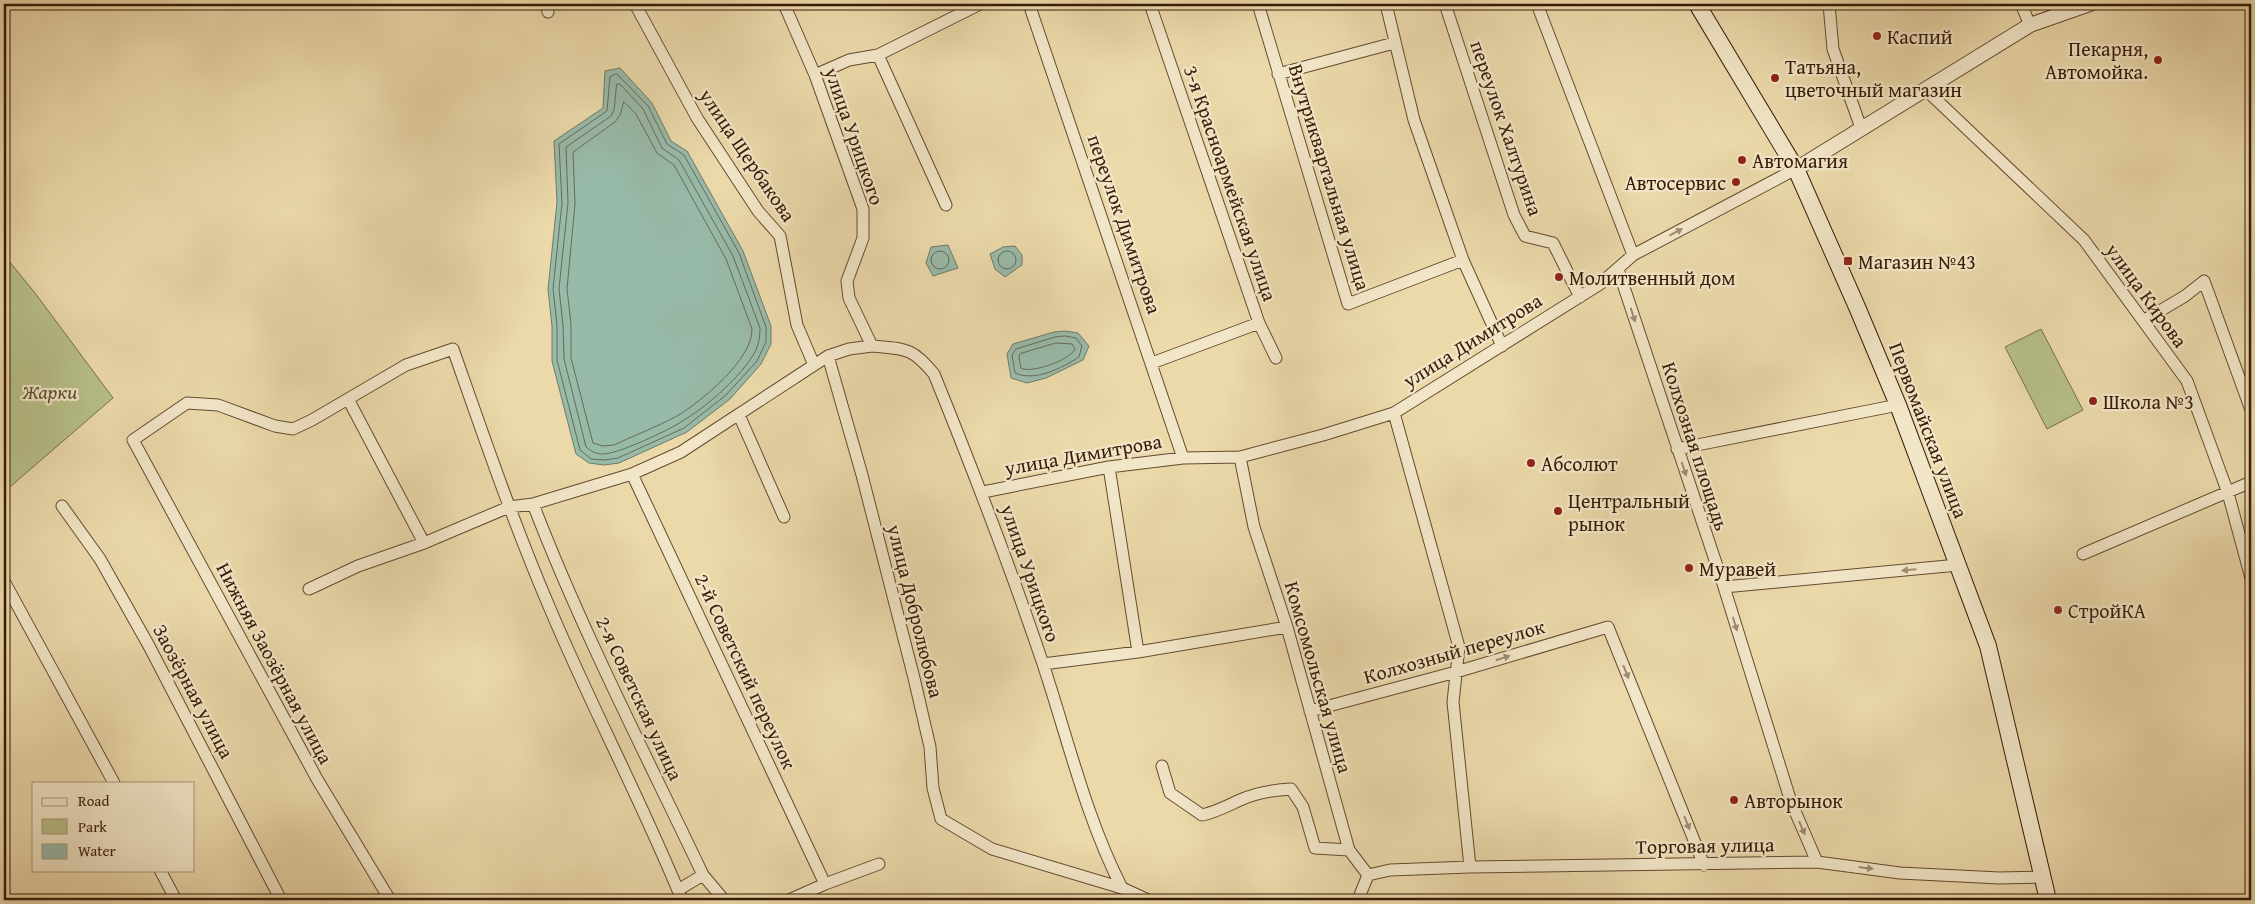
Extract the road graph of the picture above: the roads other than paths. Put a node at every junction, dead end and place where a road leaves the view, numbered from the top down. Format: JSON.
{"nodes":[{"id":1,"x":635,"y":4,"type":"edge"},
{"id":2,"x":784,"y":4,"type":"edge"},
{"id":3,"x":980,"y":4,"type":"edge"},
{"id":4,"x":1029,"y":4,"type":"edge"},
{"id":5,"x":1150,"y":4,"type":"edge"},
{"id":6,"x":1258,"y":4,"type":"edge"},
{"id":7,"x":1386,"y":4,"type":"edge"},
{"id":8,"x":1445,"y":4,"type":"edge"},
{"id":9,"x":1536,"y":4,"type":"edge"},
{"id":10,"x":1697,"y":4,"type":"edge"},
{"id":11,"x":1829,"y":4,"type":"edge"},
{"id":12,"x":2021,"y":4,"type":"edge"},
{"id":13,"x":2090,"y":4,"type":"edge"},
{"id":14,"x":2030,"y":25,"type":"junction"},
{"id":15,"x":1394,"y":43,"type":"junction"},
{"id":16,"x":878,"y":55,"type":"junction"},
{"id":17,"x":1278,"y":74,"type":"junction"},
{"id":18,"x":815,"y":75,"type":"junction"},
{"id":19,"x":1924,"y":89,"type":"junction"},
{"id":20,"x":1861,"y":128,"type":"junction"},
{"id":21,"x":1796,"y":169,"type":"junction"},
{"id":22,"x":946,"y":204,"type":"dead end"},
{"id":23,"x":1633,"y":255,"type":"junction"},
{"id":24,"x":1463,"y":260,"type":"junction"},
{"id":25,"x":1618,"y":269,"type":"junction"},
{"id":26,"x":1580,"y":297,"type":"junction"},
{"id":27,"x":2143,"y":321,"type":"junction"},
{"id":28,"x":1259,"y":323,"type":"junction"},
{"id":29,"x":872,"y":346,"type":"junction"},
{"id":30,"x":1502,"y":346,"type":"junction"},
{"id":31,"x":828,"y":356,"type":"junction"},
{"id":32,"x":1276,"y":358,"type":"dead end"},
{"id":33,"x":1152,"y":362,"type":"junction"},
{"id":34,"x":814,"y":366,"type":"junction"},
{"id":35,"x":348,"y":398,"type":"junction"},
{"id":36,"x":1898,"y":405,"type":"junction"},
{"id":37,"x":2251,"y":410,"type":"edge"},
{"id":38,"x":1394,"y":412,"type":"junction"},
{"id":39,"x":739,"y":415,"type":"junction"},
{"id":40,"x":1677,"y":449,"type":"junction"},
{"id":41,"x":1240,"y":457,"type":"junction"},
{"id":42,"x":1183,"y":458,"type":"junction"},
{"id":43,"x":1109,"y":466,"type":"junction"},
{"id":44,"x":632,"y":474,"type":"junction"},
{"id":45,"x":2251,"y":482,"type":"edge"},
{"id":46,"x":983,"y":492,"type":"junction"},
{"id":47,"x":2228,"y":492,"type":"junction"},
{"id":48,"x":533,"y":504,"type":"junction"},
{"id":49,"x":62,"y":506,"type":"dead end"},
{"id":50,"x":509,"y":506,"type":"junction"},
{"id":51,"x":784,"y":517,"type":"dead end"},
{"id":52,"x":424,"y":543,"type":"junction"},
{"id":53,"x":2084,"y":554,"type":"dead end"},
{"id":54,"x":1958,"y":565,"type":"junction"},
{"id":55,"x":2251,"y":578,"type":"edge"},
{"id":56,"x":4,"y":582,"type":"edge"},
{"id":57,"x":1724,"y":588,"type":"junction"},
{"id":58,"x":309,"y":589,"type":"dead end"},
{"id":59,"x":1287,"y":628,"type":"junction"},
{"id":60,"x":1138,"y":652,"type":"junction"},
{"id":61,"x":1042,"y":664,"type":"junction"},
{"id":62,"x":1456,"y":672,"type":"junction"},
{"id":63,"x":1310,"y":711,"type":"junction"},
{"id":64,"x":1162,"y":766,"type":"dead end"},
{"id":65,"x":113,"y":782,"type":"edge"},
{"id":66,"x":1349,"y":850,"type":"junction"},
{"id":67,"x":1817,"y":862,"type":"junction"},
{"id":68,"x":879,"y":864,"type":"dead end"},
{"id":69,"x":1704,"y":865,"type":"junction"},
{"id":70,"x":1470,"y":867,"type":"junction"},
{"id":71,"x":161,"y":872,"type":"edge"},
{"id":72,"x":703,"y":875,"type":"junction"},
{"id":73,"x":1368,"y":875,"type":"junction"},
{"id":74,"x":2044,"y":877,"type":"junction"},
{"id":75,"x":825,"y":884,"type":"junction"},
{"id":76,"x":1122,"y":888,"type":"junction"},
{"id":77,"x":680,"y":895,"type":"edge"},
{"id":78,"x":176,"y":900,"type":"edge"},
{"id":79,"x":281,"y":900,"type":"edge"},
{"id":80,"x":390,"y":900,"type":"edge"},
{"id":81,"x":724,"y":900,"type":"edge"},
{"id":82,"x":789,"y":900,"type":"edge"},
{"id":83,"x":1148,"y":900,"type":"edge"},
{"id":84,"x":1358,"y":900,"type":"edge"},
{"id":85,"x":2048,"y":900,"type":"edge"}],
"edges":[{"from":1,"to":34,"type":"street","name":"улица Щербакова"},
{"from":2,"to":18,"type":"street","name":"улица Урицкого"},
{"from":3,"to":16,"type":"street"},
{"from":4,"to":33,"type":"street","name":"переулок Димитрова"},
{"from":5,"to":28,"type":"street","name":"3-я Красноармейская улица"},
{"from":6,"to":17,"type":"street","name":"Внутриквартальная улица"},
{"from":7,"to":15,"type":"street"},
{"from":8,"to":26,"type":"street","name":"переулок Халтурина"},
{"from":9,"to":23,"type":"street"},
{"from":10,"to":21,"type":"main road","name":"Первомайская улица"},
{"from":11,"to":20,"type":"street"},
{"from":12,"to":14,"type":"street"},
{"from":13,"to":14,"type":"street","name":"улица Димитрова"},
{"from":14,"to":19,"type":"street","name":"улица Димитрова"},
{"from":15,"to":17,"type":"street"},
{"from":15,"to":24,"type":"street"},
{"from":16,"to":18,"type":"street"},
{"from":16,"to":22,"type":"street"},
{"from":17,"to":24,"type":"street","name":"Внутриквартальная улица"},
{"from":18,"to":29,"type":"street","name":"улица Урицкого"},
{"from":19,"to":20,"type":"street","name":"улица Димитрова"},
{"from":19,"to":27,"type":"street","name":"улица Кирова"},
{"from":20,"to":21,"type":"street","name":"улица Димитрова"},
{"from":23,"to":21,"type":"street","name":"улица Димитрова","one_way":true},
{"from":21,"to":36,"type":"main road","name":"Первомайская улица"},
{"from":23,"to":25,"type":"street","name":"улица Димитрова"},
{"from":24,"to":30,"type":"street"},
{"from":25,"to":26,"type":"street","name":"улица Димитрова"},
{"from":25,"to":40,"type":"street","name":"Колхозная площадь","one_way":true},
{"from":26,"to":30,"type":"street","name":"улица Димитрова"},
{"from":27,"to":37,"type":"street"},
{"from":27,"to":47,"type":"street","name":"улица Кирова"},
{"from":28,"to":32,"type":"street"},
{"from":28,"to":33,"type":"street","name":"3-я Красноармейская улица"},
{"from":29,"to":31,"type":"street"},
{"from":29,"to":46,"type":"street","name":"улица Урицкого"},
{"from":30,"to":38,"type":"street","name":"улица Димитрова"},
{"from":31,"to":34,"type":"street"},
{"from":31,"to":76,"type":"street","name":"улица Добролюбова"},
{"from":33,"to":42,"type":"street","name":"переулок Димитрова"},
{"from":34,"to":39,"type":"street"},
{"from":35,"to":50,"type":"street"},
{"from":35,"to":52,"type":"street"},
{"from":35,"to":80,"type":"street","name":"Нижняя Заозёрная улица"},
{"from":36,"to":40,"type":"street"},
{"from":36,"to":54,"type":"main road","name":"Первомайская улица"},
{"from":38,"to":41,"type":"street","name":"улица Димитрова"},
{"from":38,"to":62,"type":"street"},
{"from":39,"to":44,"type":"street"},
{"from":39,"to":51,"type":"street"},
{"from":40,"to":57,"type":"street","name":"Колхозная площадь","one_way":true},
{"from":41,"to":42,"type":"street","name":"улица Димитрова"},
{"from":41,"to":59,"type":"street","name":"Комсомольская улица"},
{"from":42,"to":43,"type":"street","name":"улица Димитрова"},
{"from":43,"to":46,"type":"street","name":"улица Димитрова"},
{"from":43,"to":60,"type":"street"},
{"from":44,"to":48,"type":"street"},
{"from":44,"to":75,"type":"street","name":"2-й Советский переулок"},
{"from":45,"to":47,"type":"street"},
{"from":46,"to":61,"type":"street","name":"улица Урицкого"},
{"from":47,"to":53,"type":"street"},
{"from":47,"to":55,"type":"street","name":"улица Кирова"},
{"from":48,"to":50,"type":"street"},
{"from":48,"to":72,"type":"street","name":"2-я Советская улица"},
{"from":49,"to":79,"type":"street","name":"Заозёрная улица"},
{"from":50,"to":52,"type":"street"},
{"from":50,"to":77,"type":"street"},
{"from":52,"to":58,"type":"street"},
{"from":54,"to":57,"type":"street","one_way":true},
{"from":54,"to":74,"type":"main road","name":"Первомайская улица"},
{"from":56,"to":65,"type":"street"},
{"from":57,"to":67,"type":"street","name":"Колхозная площадь","one_way":true},
{"from":59,"to":60,"type":"street"},
{"from":59,"to":63,"type":"street","name":"Комсомольская улица"},
{"from":60,"to":61,"type":"street"},
{"from":61,"to":76,"type":"street","name":"улица Урицкого"},
{"from":62,"to":63,"type":"street","name":"Колхозный переулок"},
{"from":62,"to":69,"type":"street","name":"Колхозный переулок","one_way":true},
{"from":62,"to":70,"type":"street"},
{"from":63,"to":66,"type":"street","name":"Комсомольская улица"},
{"from":64,"to":66,"type":"street"},
{"from":66,"to":73,"type":"street","name":"Комсомольская улица"},
{"from":67,"to":69,"type":"street","name":"Торговая улица"},
{"from":67,"to":74,"type":"street","name":"Торговая улица","one_way":true},
{"from":68,"to":75,"type":"street"},
{"from":69,"to":70,"type":"street","name":"Торговая улица"},
{"from":70,"to":73,"type":"street","name":"Торговая улица"},
{"from":71,"to":78,"type":"street"},
{"from":72,"to":77,"type":"street"},
{"from":72,"to":81,"type":"street","name":"2-я Советская улица"},
{"from":73,"to":84,"type":"street"},
{"from":74,"to":85,"type":"main road","name":"Первомайская улица"},
{"from":75,"to":82,"type":"street"},
{"from":76,"to":83,"type":"street","name":"улица Добролюбова"}]}
